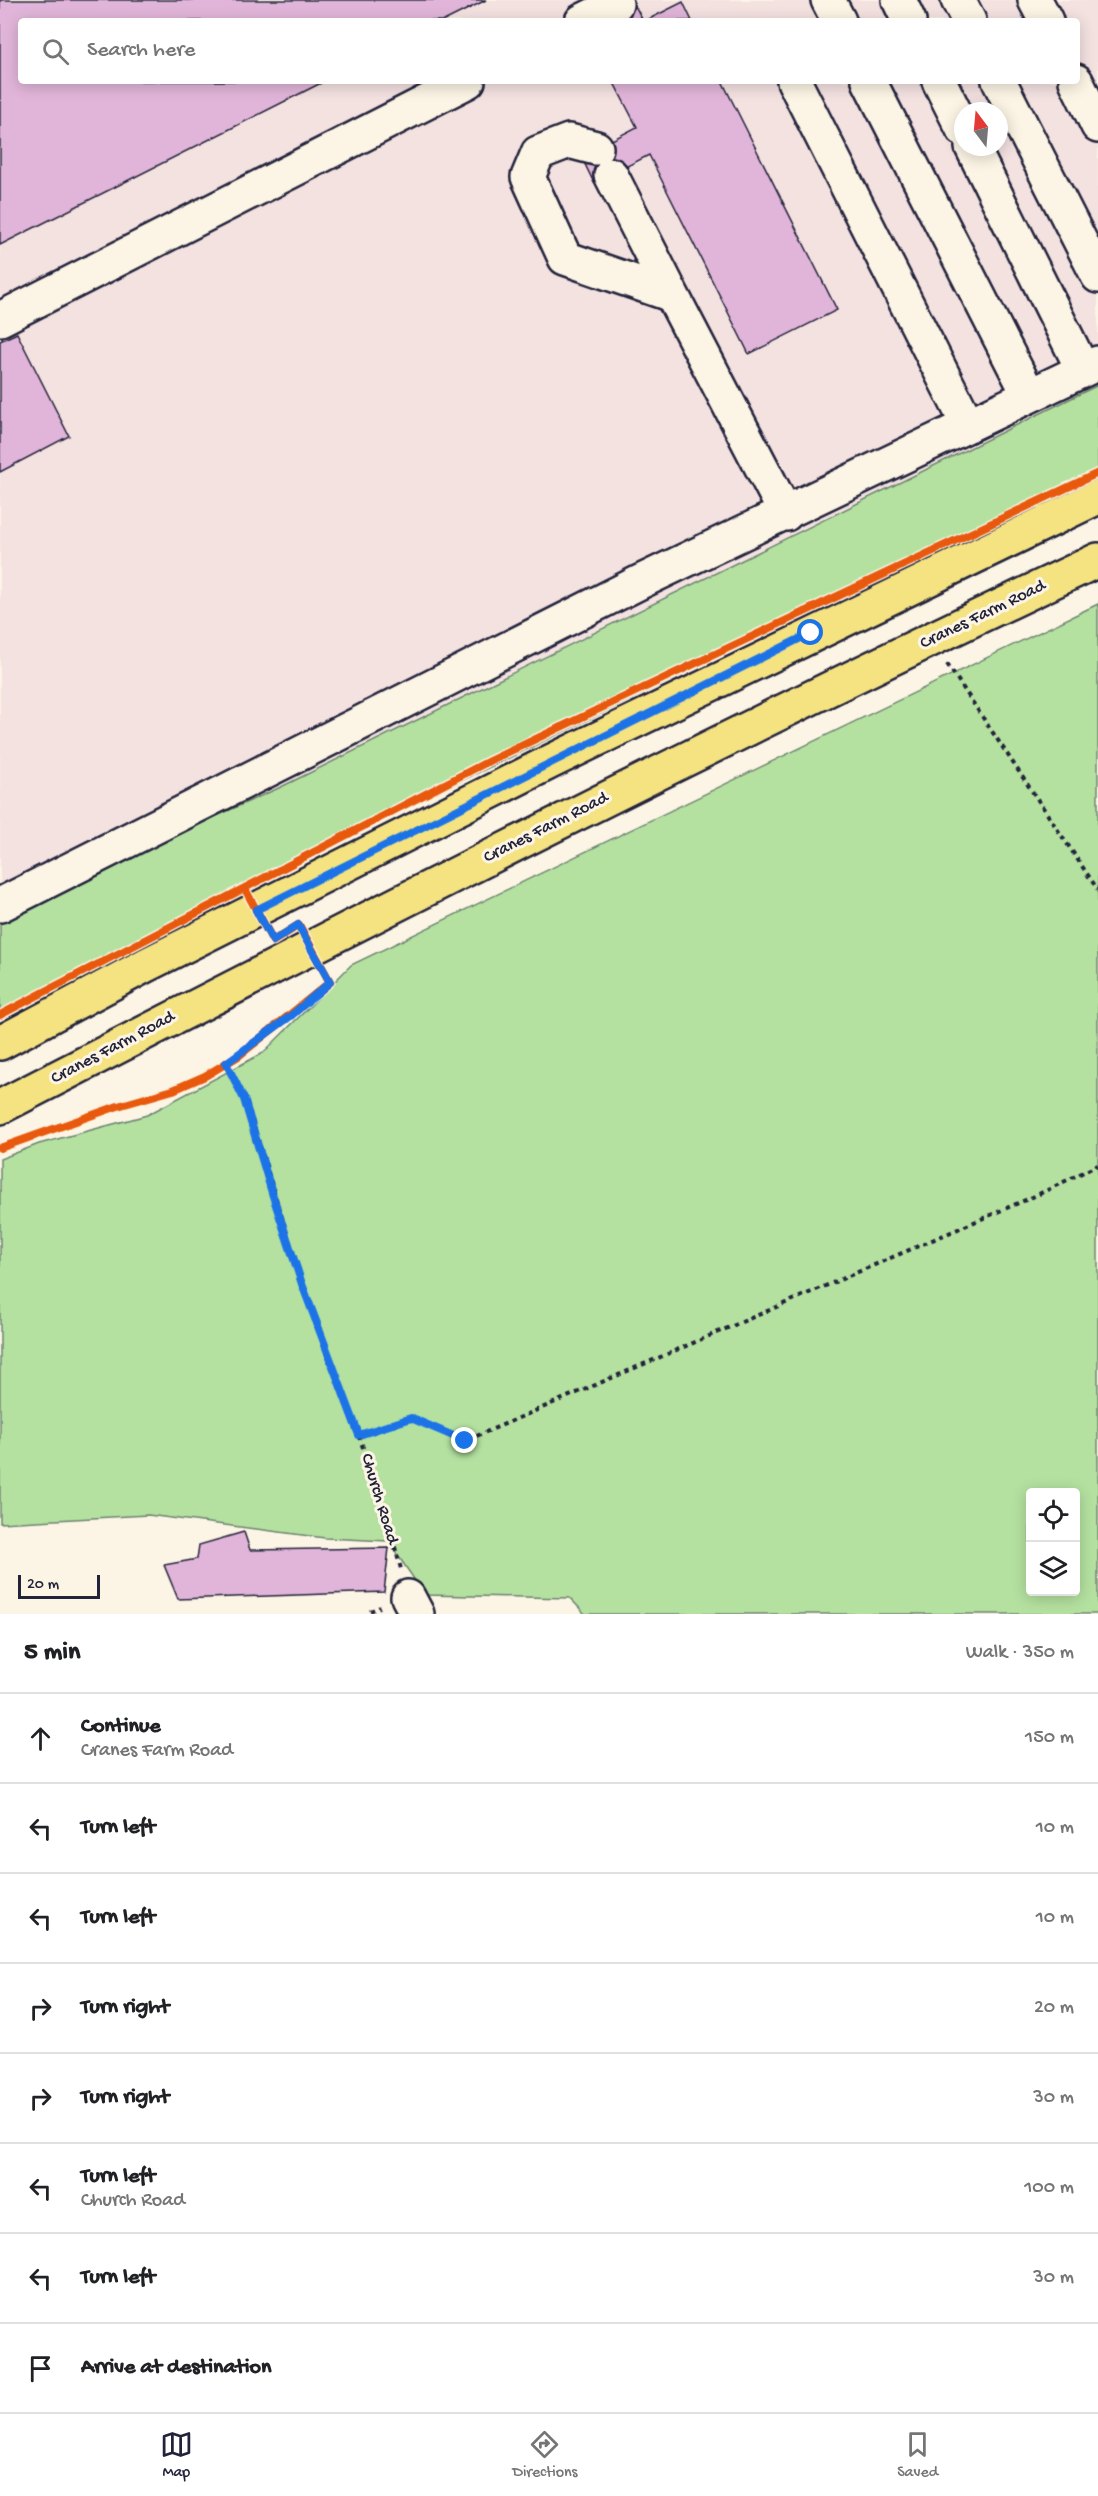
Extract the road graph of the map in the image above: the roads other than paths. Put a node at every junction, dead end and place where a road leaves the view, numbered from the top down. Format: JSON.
{"nodes":[{"id":1,"x":828,"y":0,"type":"edge"},
{"id":2,"x":899,"y":0,"type":"edge"},
{"id":3,"x":958,"y":0,"type":"edge"},
{"id":4,"x":1035,"y":0,"type":"edge"},
{"id":5,"x":616,"y":4,"type":"dead end"},
{"id":6,"x":588,"y":18,"type":"edge"},
{"id":7,"x":837,"y":18,"type":"edge"},
{"id":8,"x":908,"y":18,"type":"edge"},
{"id":9,"x":967,"y":18,"type":"edge"},
{"id":10,"x":1044,"y":18,"type":"edge"},
{"id":11,"x":462,"y":84,"type":"edge"},
{"id":12,"x":796,"y":84,"type":"edge"},
{"id":13,"x":871,"y":84,"type":"edge"},
{"id":14,"x":940,"y":84,"type":"edge"},
{"id":15,"x":1001,"y":84,"type":"edge"},
{"id":16,"x":1077,"y":84,"type":"edge"},
{"id":17,"x":954,"y":111,"type":"edge"},
{"id":18,"x":1098,"y":126,"type":"edge"},
{"id":19,"x":977,"y":156,"type":"edge"},
{"id":20,"x":1098,"y":276,"type":"edge"},
{"id":21,"x":672,"y":296,"type":"junction"},
{"id":22,"x":0,"y":319,"type":"edge"},
{"id":23,"x":1091,"y":367,"type":"edge"},
{"id":24,"x":1029,"y":395,"type":"junction"},
{"id":25,"x":968,"y":425,"type":"junction"},
{"id":26,"x":1098,"y":497,"type":"edge"},
{"id":27,"x":786,"y":514,"type":"junction"},
{"id":28,"x":1098,"y":560,"type":"edge"},
{"id":29,"x":0,"y":905,"type":"edge"},
{"id":30,"x":0,"y":1043,"type":"edge"},
{"id":31,"x":0,"y":1107,"type":"edge"}],
"edges":[{"from":1,"to":7,"type":"lane"},
{"from":2,"to":8,"type":"lane"},
{"from":3,"to":9,"type":"lane"},
{"from":4,"to":10,"type":"lane"},
{"from":5,"to":6,"type":"lane"},
{"from":11,"to":22,"type":"lane"},
{"from":12,"to":25,"type":"lane"},
{"from":13,"to":24,"type":"lane"},
{"from":14,"to":17,"type":"lane"},
{"from":15,"to":20,"type":"lane"},
{"from":16,"to":18,"type":"lane"},
{"from":19,"to":23,"type":"lane"},
{"from":21,"to":21,"type":"lane"},
{"from":21,"to":27,"type":"lane"},
{"from":23,"to":24,"type":"lane"},
{"from":24,"to":25,"type":"lane"},
{"from":25,"to":27,"type":"lane"},
{"from":26,"to":30,"type":"main road"},
{"from":27,"to":29,"type":"lane"},
{"from":28,"to":31,"type":"main road","name":"Cranes Farm Road"}]}
